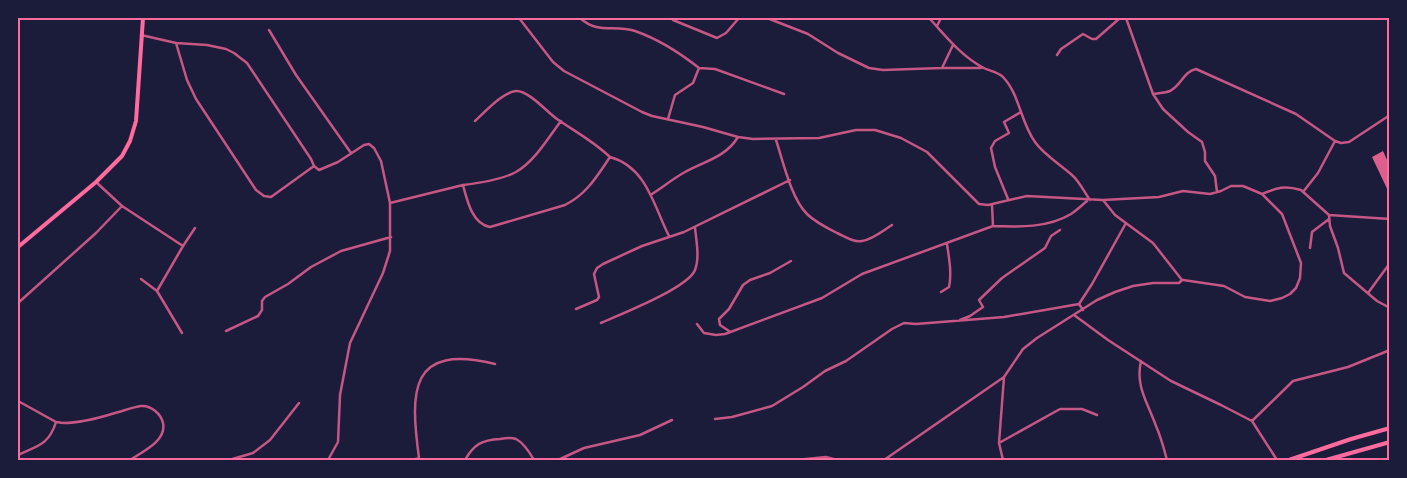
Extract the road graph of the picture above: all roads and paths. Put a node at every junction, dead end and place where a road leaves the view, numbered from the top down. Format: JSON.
{"nodes":[{"id":1,"x":143,"y":18,"type":"edge"},
{"id":2,"x":519,"y":18,"type":"edge"},
{"id":3,"x":580,"y":18,"type":"edge"},
{"id":4,"x":740,"y":18,"type":"edge"},
{"id":5,"x":757,"y":18,"type":"edge"},
{"id":6,"x":763,"y":18,"type":"edge"},
{"id":7,"x":768,"y":18,"type":"edge"},
{"id":8,"x":929,"y":18,"type":"edge"},
{"id":9,"x":941,"y":18,"type":"edge"},
{"id":10,"x":1120,"y":18,"type":"edge"},
{"id":11,"x":1126,"y":18,"type":"edge"},
{"id":12,"x":673,"y":20,"type":"dead end"},
{"id":13,"x":937,"y":26,"type":"junction"},
{"id":14,"x":269,"y":30,"type":"dead end"},
{"id":15,"x":141,"y":35,"type":"junction"},
{"id":16,"x":176,"y":43,"type":"junction"},
{"id":17,"x":953,"y":45,"type":"junction"},
{"id":18,"x":1057,"y":55,"type":"dead end"},
{"id":19,"x":699,"y":68,"type":"junction"},
{"id":20,"x":942,"y":68,"type":"junction"},
{"id":21,"x":983,"y":68,"type":"junction"},
{"id":22,"x":784,"y":94,"type":"dead end"},
{"id":23,"x":1153,"y":94,"type":"junction"},
{"id":24,"x":1021,"y":112,"type":"junction"},
{"id":25,"x":1390,"y":115,"type":"edge"},
{"id":26,"x":668,"y":120,"type":"junction"},
{"id":27,"x":475,"y":121,"type":"dead end"},
{"id":28,"x":561,"y":121,"type":"junction"},
{"id":29,"x":738,"y":137,"type":"junction"},
{"id":30,"x":776,"y":140,"type":"junction"},
{"id":31,"x":1335,"y":141,"type":"junction"},
{"id":32,"x":351,"y":153,"type":"junction"},
{"id":33,"x":610,"y":158,"type":"junction"},
{"id":34,"x":314,"y":166,"type":"junction"},
{"id":35,"x":790,"y":180,"type":"junction"},
{"id":36,"x":96,"y":182,"type":"junction"},
{"id":37,"x":463,"y":185,"type":"junction"},
{"id":38,"x":1217,"y":192,"type":"junction"},
{"id":39,"x":1303,"y":192,"type":"junction"},
{"id":40,"x":652,"y":194,"type":"junction"},
{"id":41,"x":1262,"y":194,"type":"junction"},
{"id":42,"x":1008,"y":200,"type":"junction"},
{"id":43,"x":1089,"y":200,"type":"junction"},
{"id":44,"x":1103,"y":200,"type":"junction"},
{"id":45,"x":390,"y":203,"type":"junction"},
{"id":46,"x":992,"y":205,"type":"junction"},
{"id":47,"x":122,"y":206,"type":"junction"},
{"id":48,"x":1329,"y":217,"type":"junction"},
{"id":49,"x":1390,"y":219,"type":"edge"},
{"id":50,"x":1126,"y":223,"type":"junction"},
{"id":51,"x":892,"y":225,"type":"dead end"},
{"id":52,"x":993,"y":226,"type":"junction"},
{"id":53,"x":695,"y":227,"type":"junction"},
{"id":54,"x":195,"y":228,"type":"dead end"},
{"id":55,"x":1060,"y":230,"type":"dead end"},
{"id":56,"x":669,"y":236,"type":"junction"},
{"id":57,"x":391,"y":237,"type":"junction"},
{"id":58,"x":947,"y":244,"type":"junction"},
{"id":59,"x":183,"y":246,"type":"junction"},
{"id":60,"x":18,"y":247,"type":"edge"},
{"id":61,"x":1310,"y":248,"type":"dead end"},
{"id":62,"x":791,"y":261,"type":"dead end"},
{"id":63,"x":1390,"y":263,"type":"edge"},
{"id":64,"x":141,"y":279,"type":"dead end"},
{"id":65,"x":1182,"y":280,"type":"junction"},
{"id":66,"x":157,"y":291,"type":"junction"},
{"id":67,"x":941,"y":292,"type":"dead end"},
{"id":68,"x":1368,"y":293,"type":"junction"},
{"id":69,"x":18,"y":303,"type":"edge"},
{"id":70,"x":1078,"y":304,"type":"junction"},
{"id":71,"x":1390,"y":308,"type":"edge"},
{"id":72,"x":576,"y":309,"type":"dead end"},
{"id":73,"x":1083,"y":310,"type":"junction"},
{"id":74,"x":1074,"y":315,"type":"junction"},
{"id":75,"x":956,"y":321,"type":"junction"},
{"id":76,"x":601,"y":323,"type":"dead end"},
{"id":77,"x":697,"y":324,"type":"dead end"},
{"id":78,"x":226,"y":331,"type":"dead end"},
{"id":79,"x":730,"y":332,"type":"junction"},
{"id":80,"x":182,"y":333,"type":"dead end"},
{"id":81,"x":1390,"y":350,"type":"edge"},
{"id":82,"x":1141,"y":361,"type":"junction"},
{"id":83,"x":495,"y":364,"type":"dead end"},
{"id":84,"x":1004,"y":377,"type":"junction"},
{"id":85,"x":18,"y":401,"type":"edge"},
{"id":86,"x":299,"y":403,"type":"dead end"},
{"id":87,"x":1097,"y":415,"type":"dead end"},
{"id":88,"x":715,"y":419,"type":"dead end"},
{"id":89,"x":672,"y":420,"type":"dead end"},
{"id":90,"x":1252,"y":421,"type":"junction"},
{"id":91,"x":56,"y":422,"type":"junction"},
{"id":92,"x":1390,"y":428,"type":"edge"},
{"id":93,"x":1390,"y":442,"type":"edge"},
{"id":94,"x":999,"y":443,"type":"junction"},
{"id":95,"x":18,"y":455,"type":"edge"},
{"id":96,"x":420,"y":459,"type":"edge"},
{"id":97,"x":130,"y":460,"type":"edge"},
{"id":98,"x":228,"y":460,"type":"edge"},
{"id":99,"x":328,"y":460,"type":"edge"},
{"id":100,"x":413,"y":460,"type":"edge"},
{"id":101,"x":465,"y":460,"type":"edge"},
{"id":102,"x":534,"y":460,"type":"edge"},
{"id":103,"x":558,"y":460,"type":"edge"},
{"id":104,"x":796,"y":460,"type":"edge"},
{"id":105,"x":837,"y":460,"type":"edge"},
{"id":106,"x":884,"y":460,"type":"edge"},
{"id":107,"x":1003,"y":460,"type":"edge"},
{"id":108,"x":1167,"y":460,"type":"edge"},
{"id":109,"x":1276,"y":460,"type":"edge"},
{"id":110,"x":1289,"y":460,"type":"edge"},
{"id":111,"x":1326,"y":460,"type":"edge"}],
"edges":[{"from":1,"to":15,"type":"main road"},
{"from":2,"to":26,"type":"street"},
{"from":3,"to":19,"type":"street"},
{"from":4,"to":12,"type":"street"},
{"from":5,"to":6,"type":"street"},
{"from":7,"to":20,"type":"street"},
{"from":8,"to":13,"type":"street"},
{"from":9,"to":13,"type":"street"},
{"from":10,"to":18,"type":"street"},
{"from":11,"to":23,"type":"street"},
{"from":13,"to":17,"type":"street"},
{"from":14,"to":32,"type":"street"},
{"from":15,"to":16,"type":"street"},
{"from":15,"to":36,"type":"main road"},
{"from":16,"to":34,"type":"street"},
{"from":16,"to":34,"type":"street"},
{"from":17,"to":20,"type":"street"},
{"from":17,"to":21,"type":"street"},
{"from":19,"to":22,"type":"street"},
{"from":19,"to":26,"type":"street"},
{"from":20,"to":21,"type":"street"},
{"from":21,"to":24,"type":"street"},
{"from":23,"to":31,"type":"street"},
{"from":23,"to":38,"type":"street"},
{"from":24,"to":42,"type":"street"},
{"from":24,"to":43,"type":"street"},
{"from":25,"to":31,"type":"street"},
{"from":26,"to":29,"type":"street"},
{"from":27,"to":28,"type":"street"},
{"from":28,"to":33,"type":"street"},
{"from":28,"to":37,"type":"street"},
{"from":29,"to":30,"type":"street"},
{"from":29,"to":40,"type":"street"},
{"from":30,"to":35,"type":"street"},
{"from":30,"to":46,"type":"street"},
{"from":31,"to":39,"type":"street"},
{"from":32,"to":34,"type":"street"},
{"from":32,"to":45,"type":"street"},
{"from":33,"to":37,"type":"street"},
{"from":33,"to":40,"type":"street"},
{"from":35,"to":51,"type":"street"},
{"from":35,"to":53,"type":"street"},
{"from":36,"to":47,"type":"street"},
{"from":36,"to":60,"type":"main road"},
{"from":37,"to":45,"type":"street"},
{"from":38,"to":41,"type":"street"},
{"from":38,"to":44,"type":"street"},
{"from":39,"to":41,"type":"street"},
{"from":39,"to":48,"type":"street"},
{"from":40,"to":56,"type":"street"},
{"from":41,"to":65,"type":"street"},
{"from":42,"to":43,"type":"street"},
{"from":42,"to":46,"type":"street"},
{"from":43,"to":44,"type":"street"},
{"from":43,"to":52,"type":"street"},
{"from":44,"to":50,"type":"street"},
{"from":45,"to":57,"type":"street"},
{"from":46,"to":52,"type":"street"},
{"from":47,"to":59,"type":"street"},
{"from":47,"to":69,"type":"street"},
{"from":48,"to":49,"type":"street"},
{"from":48,"to":61,"type":"street"},
{"from":48,"to":68,"type":"street"},
{"from":50,"to":65,"type":"street"},
{"from":50,"to":70,"type":"street"},
{"from":52,"to":58,"type":"street"},
{"from":53,"to":56,"type":"street"},
{"from":53,"to":76,"type":"street"},
{"from":54,"to":59,"type":"street"},
{"from":55,"to":75,"type":"street"},
{"from":56,"to":72,"type":"street"},
{"from":57,"to":78,"type":"street"},
{"from":57,"to":99,"type":"street"},
{"from":58,"to":67,"type":"street"},
{"from":58,"to":79,"type":"street"},
{"from":59,"to":66,"type":"street"},
{"from":62,"to":79,"type":"street"},
{"from":63,"to":68,"type":"street"},
{"from":64,"to":66,"type":"street"},
{"from":65,"to":73,"type":"street"},
{"from":66,"to":80,"type":"street"},
{"from":68,"to":71,"type":"street"},
{"from":70,"to":73,"type":"street"},
{"from":70,"to":75,"type":"street"},
{"from":73,"to":74,"type":"street"},
{"from":74,"to":82,"type":"street"},
{"from":74,"to":84,"type":"street"},
{"from":75,"to":88,"type":"street"},
{"from":77,"to":79,"type":"street"},
{"from":81,"to":90,"type":"street"},
{"from":82,"to":90,"type":"street"},
{"from":82,"to":108,"type":"street"},
{"from":83,"to":96,"type":"street"},
{"from":84,"to":94,"type":"street"},
{"from":84,"to":106,"type":"street"},
{"from":85,"to":91,"type":"street"},
{"from":86,"to":98,"type":"street"},
{"from":87,"to":94,"type":"street"},
{"from":89,"to":103,"type":"street"},
{"from":90,"to":109,"type":"street"},
{"from":91,"to":95,"type":"street"},
{"from":91,"to":97,"type":"street"},
{"from":92,"to":110,"type":"main road"},
{"from":93,"to":111,"type":"main road"},
{"from":94,"to":107,"type":"street"},
{"from":96,"to":100,"type":"street"},
{"from":101,"to":102,"type":"street"},
{"from":104,"to":105,"type":"street"}]}
